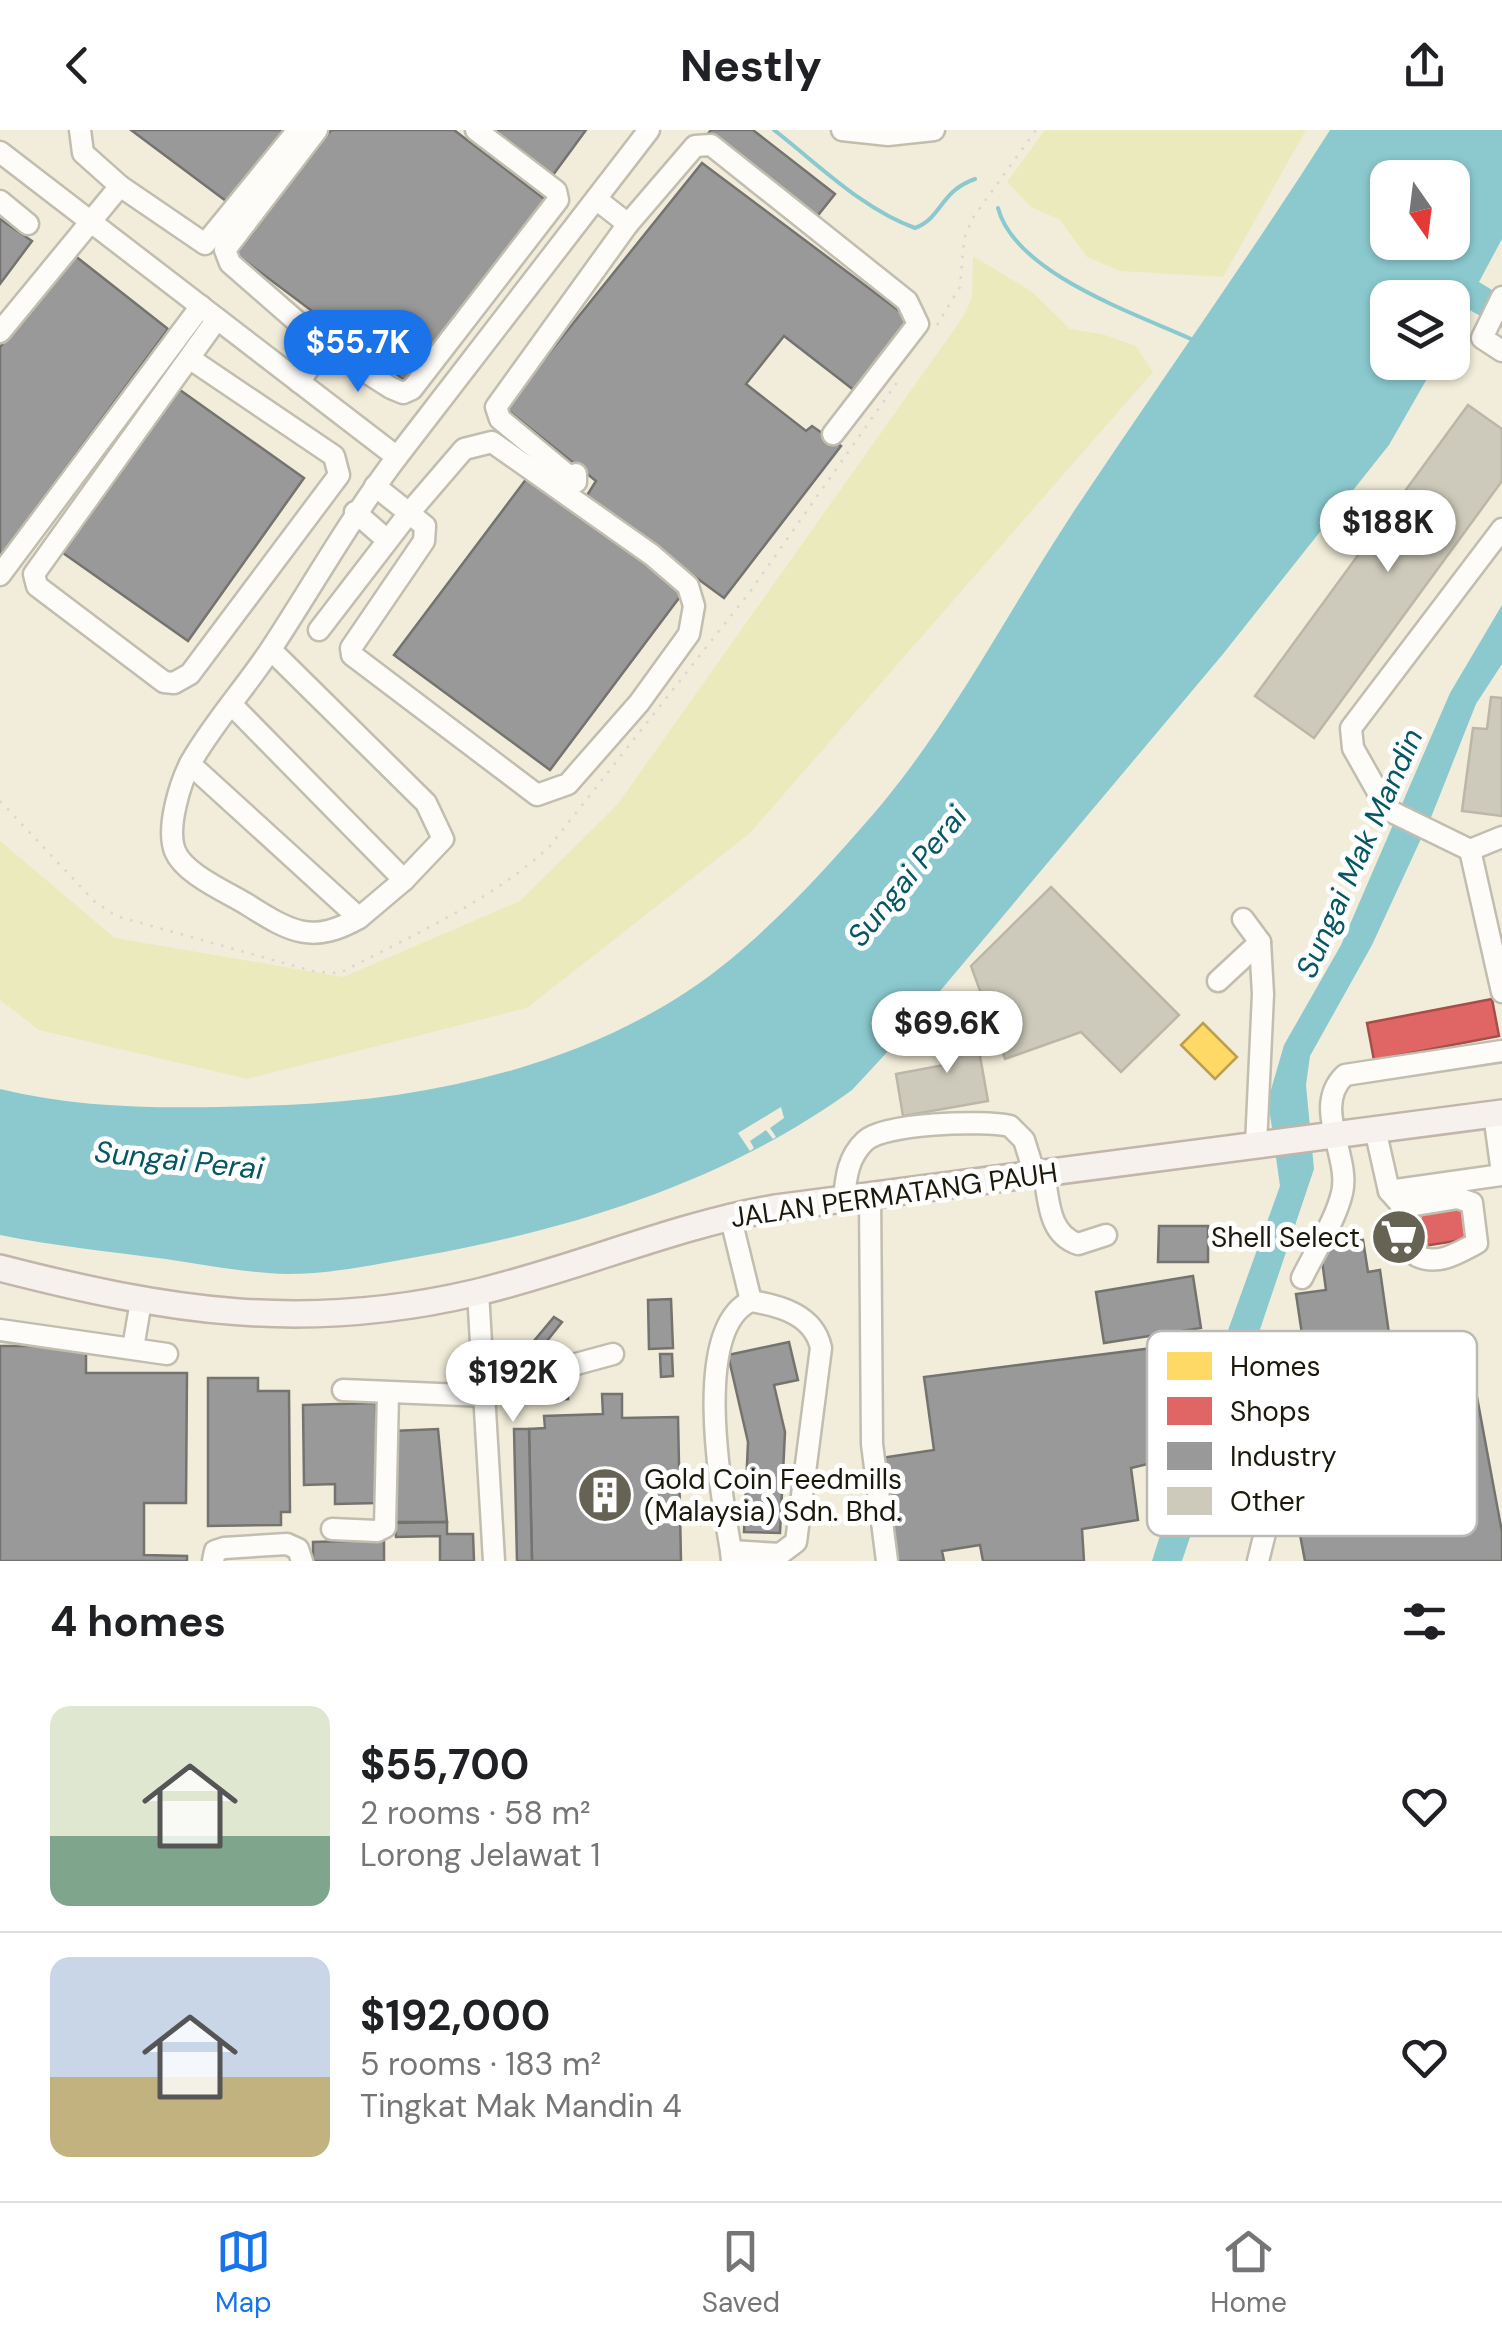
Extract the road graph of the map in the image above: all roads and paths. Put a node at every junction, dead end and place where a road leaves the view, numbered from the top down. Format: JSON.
{"nodes":[{"id":1,"x":80,"y":130,"type":"edge"},
{"id":2,"x":298,"y":130,"type":"edge"},
{"id":3,"x":317,"y":130,"type":"edge"},
{"id":4,"x":476,"y":130,"type":"edge"},
{"id":5,"x":649,"y":130,"type":"edge"},
{"id":6,"x":842,"y":130,"type":"edge"},
{"id":7,"x":934,"y":130,"type":"edge"},
{"id":8,"x":1036,"y":130,"type":"edge"},
{"id":9,"x":0,"y":152,"type":"edge"},
{"id":10,"x":120,"y":186,"type":"junction"},
{"id":11,"x":596,"y":199,"type":"junction"},
{"id":12,"x":0,"y":202,"type":"edge"},
{"id":13,"x":90,"y":222,"type":"junction"},
{"id":14,"x":28,"y":224,"type":"dead end"},
{"id":15,"x":628,"y":224,"type":"junction"},
{"id":16,"x":1502,"y":297,"type":"edge"},
{"id":17,"x":209,"y":313,"type":"junction"},
{"id":18,"x":0,"y":332,"type":"edge"},
{"id":19,"x":931,"y":333,"type":"dead end"},
{"id":20,"x":325,"y":346,"type":"junction"},
{"id":21,"x":1502,"y":352,"type":"edge"},
{"id":22,"x":192,"y":360,"type":"junction"},
{"id":23,"x":900,"y":377,"type":"dead end"},
{"id":24,"x":299,"y":382,"type":"junction"},
{"id":25,"x":833,"y":434,"type":"dead end"},
{"id":26,"x":397,"y":457,"type":"junction"},
{"id":27,"x":576,"y":474,"type":"dead end"},
{"id":28,"x":375,"y":486,"type":"junction"},
{"id":29,"x":355,"y":512,"type":"junction"},
{"id":30,"x":409,"y":513,"type":"junction"},
{"id":31,"x":1502,"y":529,"type":"edge"},
{"id":32,"x":386,"y":539,"type":"junction"},
{"id":33,"x":0,"y":575,"type":"edge"},
{"id":34,"x":319,"y":630,"type":"dead end"},
{"id":35,"x":270,"y":650,"type":"junction"},
{"id":36,"x":231,"y":704,"type":"junction"},
{"id":37,"x":190,"y":764,"type":"junction"},
{"id":38,"x":0,"y":801,"type":"edge"},
{"id":39,"x":1502,"y":837,"type":"edge"},
{"id":40,"x":1470,"y":850,"type":"junction"},
{"id":41,"x":404,"y":880,"type":"junction"},
{"id":42,"x":359,"y":918,"type":"junction"},
{"id":43,"x":1243,"y":919,"type":"dead end"},
{"id":44,"x":1260,"y":942,"type":"junction"},
{"id":45,"x":1218,"y":981,"type":"dead end"},
{"id":46,"x":1501,"y":983,"type":"edge"},
{"id":47,"x":1502,"y":1051,"type":"edge"},
{"id":48,"x":1498,"y":1114,"type":"edge"},
{"id":49,"x":1375,"y":1129,"type":"junction"},
{"id":50,"x":1322,"y":1136,"type":"junction"},
{"id":51,"x":1259,"y":1144,"type":"junction"},
{"id":52,"x":1502,"y":1174,"type":"edge"},
{"id":53,"x":1040,"y":1175,"type":"junction"},
{"id":54,"x":1457,"y":1190,"type":"junction"},
{"id":55,"x":857,"y":1197,"type":"junction"},
{"id":56,"x":730,"y":1216,"type":"junction"},
{"id":57,"x":1106,"y":1234,"type":"dead end"},
{"id":58,"x":1416,"y":1247,"type":"dead end"},
{"id":59,"x":0,"y":1268,"type":"edge"},
{"id":60,"x":1302,"y":1278,"type":"dead end"},
{"id":61,"x":478,"y":1292,"type":"junction"},
{"id":62,"x":751,"y":1301,"type":"junction"},
{"id":63,"x":141,"y":1302,"type":"junction"},
{"id":64,"x":0,"y":1330,"type":"edge"},
{"id":65,"x":133,"y":1348,"type":"junction"},
{"id":66,"x":167,"y":1354,"type":"dead end"},
{"id":67,"x":613,"y":1354,"type":"dead end"},
{"id":68,"x":487,"y":1389,"type":"junction"},
{"id":69,"x":343,"y":1390,"type":"dead end"},
{"id":70,"x":388,"y":1394,"type":"junction"},
{"id":71,"x":332,"y":1529,"type":"dead end"},
{"id":72,"x":1264,"y":1536,"type":"edge"},
{"id":73,"x":732,"y":1556,"type":"edge"},
{"id":74,"x":213,"y":1561,"type":"edge"},
{"id":75,"x":302,"y":1561,"type":"edge"},
{"id":76,"x":494,"y":1561,"type":"edge"},
{"id":77,"x":887,"y":1561,"type":"edge"},
{"id":78,"x":1258,"y":1561,"type":"edge"}],
"edges":[{"from":1,"to":10,"type":"street"},
{"from":2,"to":10,"type":"street"},
{"from":3,"to":20,"type":"street"},
{"from":4,"to":20,"type":"street"},
{"from":5,"to":11,"type":"street"},
{"from":6,"to":7,"type":"street"},
{"from":8,"to":19,"type":"path"},
{"from":9,"to":13,"type":"street"},
{"from":10,"to":13,"type":"street"},
{"from":11,"to":15,"type":"street"},
{"from":11,"to":26,"type":"street"},
{"from":12,"to":14,"type":"street"},
{"from":13,"to":17,"type":"street"},
{"from":13,"to":18,"type":"street"},
{"from":15,"to":25,"type":"street"},
{"from":15,"to":27,"type":"street"},
{"from":16,"to":21,"type":"street"},
{"from":17,"to":22,"type":"street"},
{"from":17,"to":24,"type":"street"},
{"from":17,"to":33,"type":"street"},
{"from":20,"to":24,"type":"street"},
{"from":22,"to":22,"type":"street"},
{"from":23,"to":38,"type":"path"},
{"from":24,"to":26,"type":"street"},
{"from":26,"to":28,"type":"street"},
{"from":28,"to":29,"type":"street"},
{"from":28,"to":30,"type":"street"},
{"from":29,"to":32,"type":"street"},
{"from":29,"to":35,"type":"street"},
{"from":30,"to":30,"type":"street"},
{"from":30,"to":32,"type":"street"},
{"from":31,"to":40,"type":"street"},
{"from":32,"to":34,"type":"street"},
{"from":35,"to":36,"type":"street"},
{"from":35,"to":41,"type":"street"},
{"from":36,"to":37,"type":"street"},
{"from":36,"to":41,"type":"street"},
{"from":37,"to":42,"type":"street"},
{"from":37,"to":42,"type":"street"},
{"from":39,"to":40,"type":"street"},
{"from":40,"to":46,"type":"street"},
{"from":41,"to":42,"type":"street"},
{"from":43,"to":44,"type":"street"},
{"from":44,"to":45,"type":"street"},
{"from":44,"to":51,"type":"street"},
{"from":47,"to":50,"type":"street"},
{"from":48,"to":49,"type":"main road","name":"JALAN PERMATANG PAUH"},
{"from":48,"to":52,"type":"street"},
{"from":49,"to":50,"type":"main road","name":"JALAN PERMATANG PAUH"},
{"from":49,"to":54,"type":"street"},
{"from":50,"to":51,"type":"main road","name":"JALAN PERMATANG PAUH"},
{"from":50,"to":60,"type":"street"},
{"from":51,"to":53,"type":"main road","name":"JALAN PERMATANG PAUH"},
{"from":52,"to":54,"type":"street"},
{"from":53,"to":55,"type":"main road","name":"JALAN PERMATANG PAUH"},
{"from":53,"to":55,"type":"street"},
{"from":53,"to":57,"type":"street"},
{"from":54,"to":58,"type":"street"},
{"from":55,"to":56,"type":"main road","name":"JALAN PERMATANG PAUH"},
{"from":55,"to":77,"type":"street"},
{"from":56,"to":61,"type":"main road","name":"JALAN PERMATANG PAUH"},
{"from":56,"to":62,"type":"street"},
{"from":59,"to":63,"type":"main road","name":"JALAN PERMATANG PAUH"},
{"from":61,"to":63,"type":"main road","name":"JALAN PERMATANG PAUH"},
{"from":61,"to":68,"type":"street"},
{"from":62,"to":73,"type":"street"},
{"from":62,"to":73,"type":"street"},
{"from":63,"to":65,"type":"street"},
{"from":64,"to":65,"type":"street"},
{"from":65,"to":66,"type":"street"},
{"from":67,"to":68,"type":"street"},
{"from":68,"to":70,"type":"street"},
{"from":68,"to":76,"type":"street"},
{"from":69,"to":70,"type":"street"},
{"from":70,"to":71,"type":"street"},
{"from":72,"to":78,"type":"street"},
{"from":74,"to":75,"type":"street"}]}
